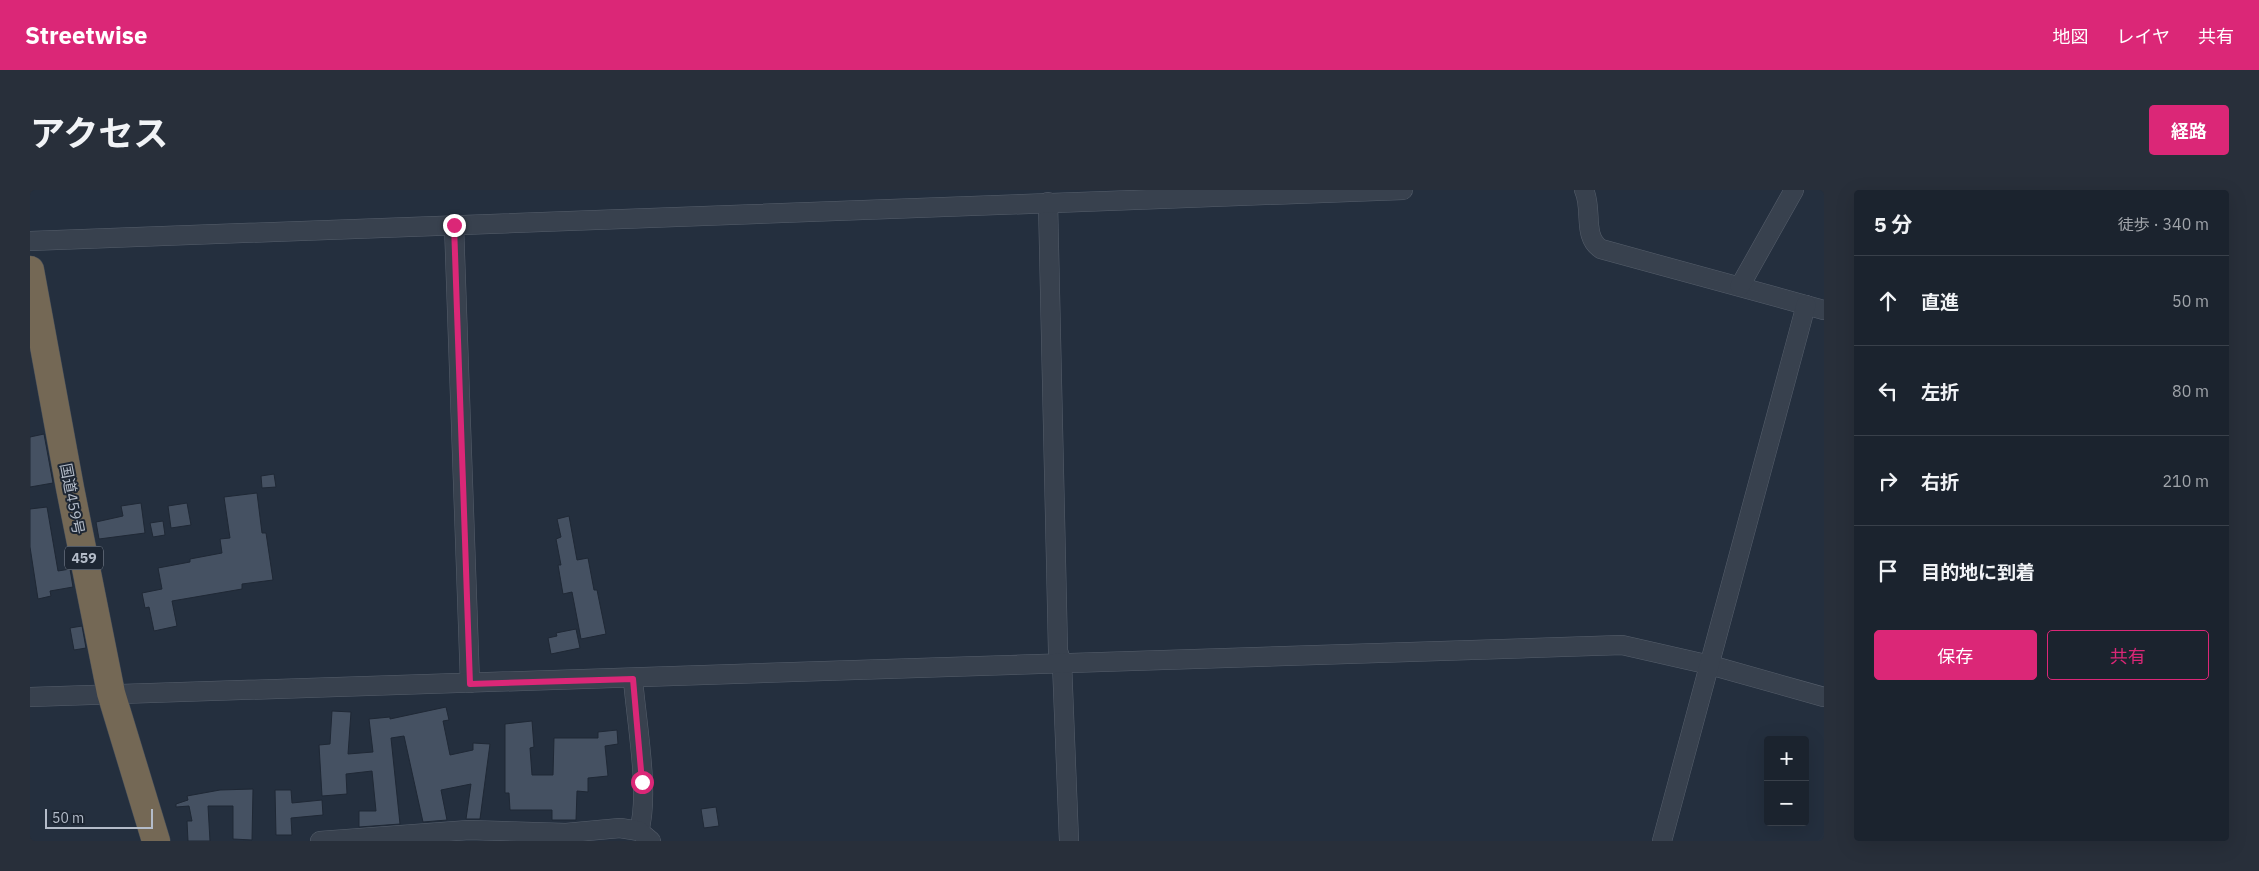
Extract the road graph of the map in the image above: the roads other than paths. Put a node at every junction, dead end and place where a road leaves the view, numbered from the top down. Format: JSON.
{"nodes":[{"id":1,"x":1403,"y":190,"type":"edge"},
{"id":2,"x":1584,"y":190,"type":"edge"},
{"id":3,"x":1794,"y":190,"type":"edge"},
{"id":4,"x":1048,"y":202,"type":"junction"},
{"id":5,"x":454,"y":225,"type":"junction"},
{"id":6,"x":30,"y":240,"type":"edge"},
{"id":7,"x":30,"y":270,"type":"edge"},
{"id":8,"x":1740,"y":286,"type":"junction"},
{"id":9,"x":1815,"y":307,"type":"edge"},
{"id":10,"x":1062,"y":663,"type":"junction"},
{"id":11,"x":1710,"y":665,"type":"junction"},
{"id":12,"x":633,"y":679,"type":"junction"},
{"id":13,"x":470,"y":684,"type":"junction"},
{"id":14,"x":112,"y":693,"type":"junction"},
{"id":15,"x":1824,"y":696,"type":"edge"},
{"id":16,"x":30,"y":697,"type":"edge"},
{"id":17,"x":645,"y":836,"type":"edge"},
{"id":18,"x":156,"y":841,"type":"edge"},
{"id":19,"x":320,"y":841,"type":"edge"},
{"id":20,"x":1069,"y":841,"type":"edge"},
{"id":21,"x":1662,"y":841,"type":"edge"}],
"edges":[{"from":1,"to":4,"type":"street"},
{"from":2,"to":8,"type":"street"},
{"from":3,"to":8,"type":"street"},
{"from":4,"to":5,"type":"street"},
{"from":4,"to":10,"type":"street"},
{"from":5,"to":6,"type":"street"},
{"from":5,"to":13,"type":"street"},
{"from":7,"to":14,"type":"highway","name":"国道459号","number":"459"},
{"from":8,"to":9,"type":"street"},
{"from":9,"to":11,"type":"street"},
{"from":10,"to":11,"type":"street"},
{"from":10,"to":12,"type":"street"},
{"from":10,"to":20,"type":"street"},
{"from":11,"to":15,"type":"street"},
{"from":11,"to":21,"type":"street"},
{"from":12,"to":13,"type":"street"},
{"from":12,"to":17,"type":"street"},
{"from":13,"to":14,"type":"street"},
{"from":14,"to":16,"type":"street"},
{"from":14,"to":18,"type":"highway","name":"国道459号","number":"459"},
{"from":17,"to":19,"type":"street"}]}
